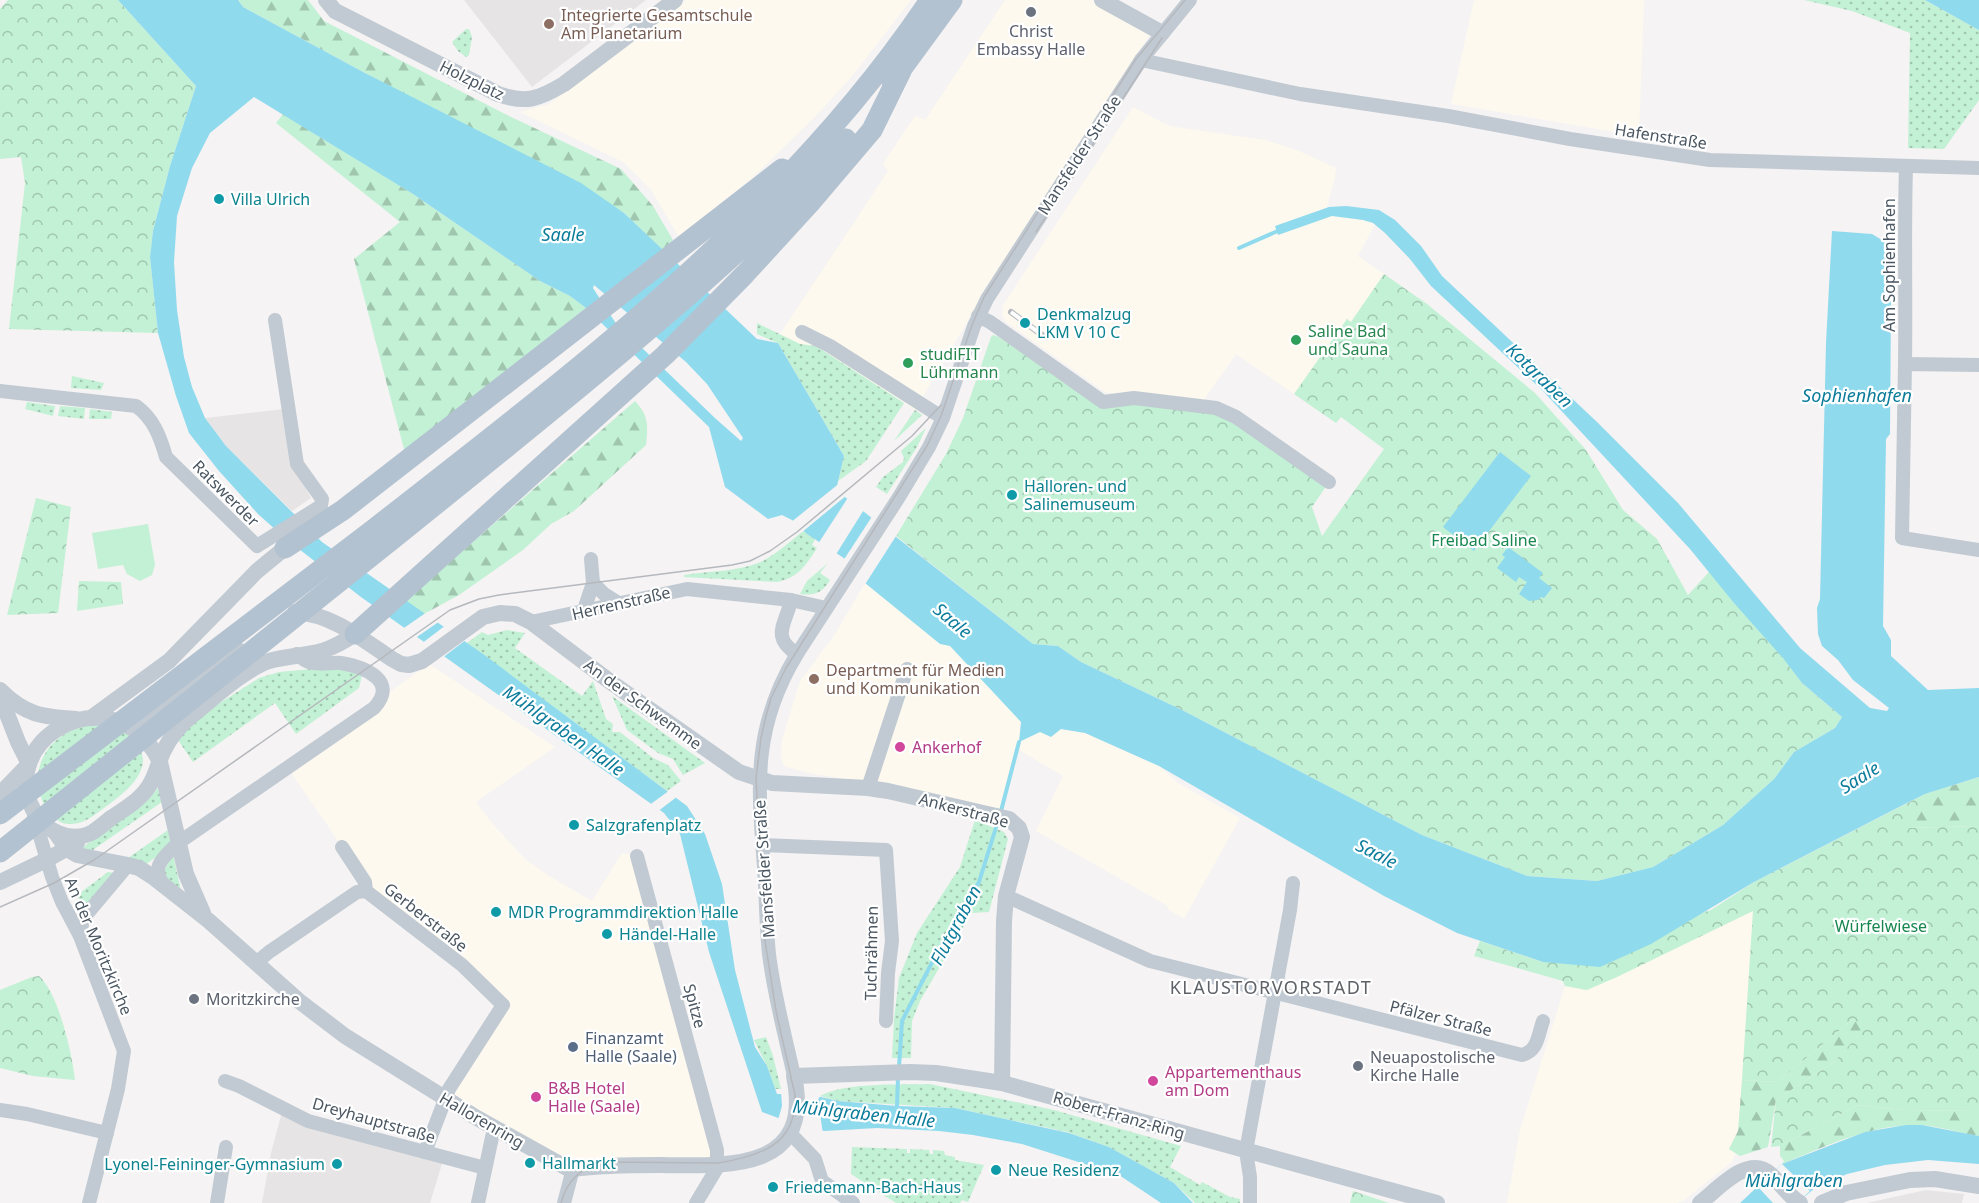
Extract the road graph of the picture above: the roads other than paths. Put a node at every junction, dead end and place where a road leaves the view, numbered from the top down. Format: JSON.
{"nodes":[{"id":1,"x":326,"y":0,"type":"edge"},
{"id":2,"x":675,"y":0,"type":"edge"},
{"id":3,"x":930,"y":0,"type":"edge"},
{"id":4,"x":939,"y":0,"type":"edge"},
{"id":5,"x":952,"y":0,"type":"edge"},
{"id":6,"x":1102,"y":0,"type":"edge"},
{"id":7,"x":1190,"y":0,"type":"edge"},
{"id":8,"x":1162,"y":33,"type":"junction"},
{"id":9,"x":922,"y":43,"type":"junction"},
{"id":10,"x":1141,"y":60,"type":"junction"},
{"id":11,"x":901,"y":71,"type":"junction"},
{"id":12,"x":821,"y":140,"type":"junction"},
{"id":13,"x":1906,"y":166,"type":"junction"},
{"id":14,"x":1979,"y":168,"type":"edge"},
{"id":15,"x":724,"y":252,"type":"junction"},
{"id":16,"x":978,"y":316,"type":"junction"},
{"id":17,"x":275,"y":320,"type":"dead end"},
{"id":18,"x":802,"y":332,"type":"dead end"},
{"id":19,"x":1905,"y":364,"type":"junction"},
{"id":20,"x":1979,"y":365,"type":"edge"},
{"id":21,"x":0,"y":391,"type":"edge"},
{"id":22,"x":943,"y":418,"type":"junction"},
{"id":23,"x":1329,"y":482,"type":"dead end"},
{"id":24,"x":318,"y":518,"type":"junction"},
{"id":25,"x":384,"y":534,"type":"junction"},
{"id":26,"x":279,"y":542,"type":"junction"},
{"id":27,"x":1979,"y":550,"type":"edge"},
{"id":28,"x":591,"y":559,"type":"dead end"},
{"id":29,"x":593,"y":583,"type":"junction"},
{"id":30,"x":791,"y":600,"type":"junction"},
{"id":31,"x":620,"y":604,"type":"junction"},
{"id":32,"x":826,"y":608,"type":"junction"},
{"id":33,"x":583,"y":613,"type":"junction"},
{"id":34,"x":531,"y":622,"type":"junction"},
{"id":35,"x":355,"y":634,"type":"junction"},
{"id":36,"x":297,"y":654,"type":"junction"},
{"id":37,"x":796,"y":654,"type":"junction"},
{"id":38,"x":907,"y":669,"type":"dead end"},
{"id":39,"x":0,"y":690,"type":"edge"},
{"id":40,"x":0,"y":696,"type":"edge"},
{"id":41,"x":84,"y":719,"type":"junction"},
{"id":42,"x":132,"y":727,"type":"junction"},
{"id":43,"x":160,"y":762,"type":"junction"},
{"id":44,"x":29,"y":764,"type":"junction"},
{"id":45,"x":759,"y":779,"type":"junction"},
{"id":46,"x":868,"y":788,"type":"junction"},
{"id":47,"x":0,"y":794,"type":"edge"},
{"id":48,"x":32,"y":809,"type":"junction"},
{"id":49,"x":0,"y":814,"type":"edge"},
{"id":50,"x":55,"y":832,"type":"junction"},
{"id":51,"x":92,"y":832,"type":"junction"},
{"id":52,"x":178,"y":843,"type":"junction"},
{"id":53,"x":762,"y":846,"type":"junction"},
{"id":54,"x":342,"y":847,"type":"dead end"},
{"id":55,"x":67,"y":849,"type":"junction"},
{"id":56,"x":0,"y":852,"type":"edge"},
{"id":57,"x":637,"y":856,"type":"dead end"},
{"id":58,"x":46,"y":860,"type":"junction"},
{"id":59,"x":128,"y":865,"type":"junction"},
{"id":60,"x":0,"y":882,"type":"edge"},
{"id":61,"x":1293,"y":883,"type":"dead end"},
{"id":62,"x":165,"y":887,"type":"junction"},
{"id":63,"x":366,"y":891,"type":"junction"},
{"id":64,"x":1006,"y":896,"type":"junction"},
{"id":65,"x":208,"y":921,"type":"junction"},
{"id":66,"x":80,"y":936,"type":"junction"},
{"id":67,"x":256,"y":963,"type":"junction"},
{"id":68,"x":1274,"y":993,"type":"junction"},
{"id":69,"x":886,"y":1021,"type":"dead end"},
{"id":70,"x":1543,"y":1021,"type":"dead end"},
{"id":71,"x":225,"y":1082,"type":"dead end"},
{"id":72,"x":795,"y":1082,"type":"junction"},
{"id":73,"x":1002,"y":1083,"type":"junction"},
{"id":74,"x":445,"y":1098,"type":"junction"},
{"id":75,"x":0,"y":1110,"type":"edge"},
{"id":76,"x":494,"y":1128,"type":"junction"},
{"id":77,"x":792,"y":1129,"type":"junction"},
{"id":78,"x":107,"y":1132,"type":"junction"},
{"id":79,"x":226,"y":1147,"type":"dead end"},
{"id":80,"x":1246,"y":1151,"type":"junction"},
{"id":81,"x":425,"y":1152,"type":"junction"},
{"id":82,"x":718,"y":1166,"type":"junction"},
{"id":83,"x":484,"y":1168,"type":"junction"},
{"id":84,"x":573,"y":1169,"type":"junction"},
{"id":85,"x":1979,"y":1186,"type":"edge"},
{"id":86,"x":834,"y":1197,"type":"edge"},
{"id":87,"x":89,"y":1203,"type":"edge"},
{"id":88,"x":217,"y":1203,"type":"edge"},
{"id":89,"x":478,"y":1203,"type":"edge"},
{"id":90,"x":564,"y":1203,"type":"edge"},
{"id":91,"x":696,"y":1203,"type":"edge"},
{"id":92,"x":853,"y":1203,"type":"edge"},
{"id":93,"x":1250,"y":1203,"type":"edge"},
{"id":94,"x":1437,"y":1203,"type":"edge"},
{"id":95,"x":1700,"y":1203,"type":"edge"},
{"id":96,"x":1800,"y":1203,"type":"edge"},
{"id":97,"x":1822,"y":1203,"type":"edge"}],
"edges":[{"from":1,"to":2,"type":"street","name":"Holzplatz"},
{"from":3,"to":12,"type":"main road"},
{"from":4,"to":9,"type":"main road"},
{"from":5,"to":9,"type":"main road"},
{"from":6,"to":8,"type":"street"},
{"from":7,"to":8,"type":"street","name":"Mansfelder Straße"},
{"from":8,"to":10,"type":"street","name":"Mansfelder Straße"},
{"from":9,"to":11,"type":"main road"},
{"from":10,"to":13,"type":"street","name":"Hafenstraße"},
{"from":10,"to":16,"type":"street","name":"Mansfelder Straße"},
{"from":11,"to":15,"type":"main road"},
{"from":11,"to":35,"type":"main road"},
{"from":12,"to":15,"type":"main road"},
{"from":12,"to":24,"type":"main road"},
{"from":13,"to":14,"type":"street","name":"Hafenstraße"},
{"from":13,"to":19,"type":"street","name":"Am Sophienhafen"},
{"from":15,"to":25,"type":"main road"},
{"from":16,"to":22,"type":"street","name":"Mansfelder Straße"},
{"from":16,"to":23,"type":"street"},
{"from":17,"to":24,"type":"street"},
{"from":18,"to":22,"type":"street"},
{"from":19,"to":20,"type":"street"},
{"from":19,"to":27,"type":"street","name":"Am Sophienhafen"},
{"from":21,"to":26,"type":"street","name":"Ratswerder"},
{"from":22,"to":32,"type":"street","name":"Mansfelder Straße"},
{"from":24,"to":26,"type":"main road"},
{"from":25,"to":49,"type":"main road","bridge":true},
{"from":25,"to":56,"type":"main road","bridge":true},
{"from":26,"to":41,"type":"street"},
{"from":28,"to":29,"type":"street"},
{"from":29,"to":31,"type":"street"},
{"from":29,"to":33,"type":"street"},
{"from":30,"to":31,"type":"street","name":"Herrenstraße"},
{"from":30,"to":32,"type":"street","name":"Herrenstraße"},
{"from":30,"to":37,"type":"street"},
{"from":31,"to":33,"type":"street","name":"Herrenstraße"},
{"from":32,"to":37,"type":"street","name":"Mansfelder Straße"},
{"from":33,"to":34,"type":"street","name":"Herrenstraße"},
{"from":34,"to":35,"type":"street","name":"Herrenstraße"},
{"from":34,"to":45,"type":"street","name":"An der Schwemme"},
{"from":35,"to":36,"type":"street"},
{"from":35,"to":42,"type":"street","name":"Herrenstraße"},
{"from":36,"to":43,"type":"street"},
{"from":36,"to":52,"type":"street"},
{"from":37,"to":45,"type":"street","name":"Mansfelder Straße"},
{"from":38,"to":46,"type":"street"},
{"from":39,"to":41,"type":"street"},
{"from":40,"to":44,"type":"street"},
{"from":41,"to":42,"type":"street"},
{"from":41,"to":44,"type":"street"},
{"from":42,"to":43,"type":"street"},
{"from":43,"to":51,"type":"street"},
{"from":43,"to":52,"type":"street","name":"Hallorenring"},
{"from":44,"to":47,"type":"street"},
{"from":44,"to":48,"type":"street"},
{"from":45,"to":46,"type":"street","name":"Ankerstraße"},
{"from":45,"to":53,"type":"street","name":"Mansfelder Straße"},
{"from":46,"to":64,"type":"street","name":"Ankerstraße"},
{"from":48,"to":50,"type":"street"},
{"from":48,"to":58,"type":"street","name":"An der Moritzkirche"},
{"from":50,"to":51,"type":"street"},
{"from":50,"to":55,"type":"street"},
{"from":51,"to":55,"type":"street"},
{"from":52,"to":62,"type":"street"},
{"from":52,"to":65,"type":"street","name":"Hallorenring"},
{"from":53,"to":69,"type":"street","name":"Tuchrähmen"},
{"from":53,"to":72,"type":"street","name":"Mansfelder Straße"},
{"from":54,"to":63,"type":"street","name":"Gerberstraße"},
{"from":55,"to":58,"type":"street"},
{"from":55,"to":59,"type":"street","name":"Hallorenring"},
{"from":57,"to":82,"type":"street","name":"Spitze"},
{"from":58,"to":60,"type":"street"},
{"from":58,"to":66,"type":"street","name":"An der Moritzkirche"},
{"from":59,"to":62,"type":"street","name":"Hallorenring"},
{"from":59,"to":66,"type":"street"},
{"from":61,"to":68,"type":"street"},
{"from":62,"to":65,"type":"street","name":"Hallorenring"},
{"from":63,"to":67,"type":"street"},
{"from":63,"to":74,"type":"street","name":"Gerberstraße"},
{"from":64,"to":68,"type":"street","name":"Pfälzer Straße"},
{"from":64,"to":73,"type":"street","name":"Ankerstraße"},
{"from":65,"to":67,"type":"street","name":"Hallorenring"},
{"from":66,"to":78,"type":"street","name":"An der Moritzkirche"},
{"from":67,"to":74,"type":"street","name":"Hallorenring"},
{"from":68,"to":70,"type":"street","name":"Pfälzer Straße"},
{"from":68,"to":80,"type":"street"},
{"from":71,"to":81,"type":"street","name":"Dreyhauptstraße"},
{"from":72,"to":73,"type":"street","name":"Robert-Franz-Ring"},
{"from":72,"to":77,"type":"street"},
{"from":73,"to":80,"type":"street","name":"Robert-Franz-Ring"},
{"from":74,"to":76,"type":"street","name":"Hallorenring"},
{"from":74,"to":81,"type":"street"},
{"from":75,"to":78,"type":"street"},
{"from":76,"to":83,"type":"street"},
{"from":76,"to":84,"type":"street","name":"Hallorenring"},
{"from":77,"to":82,"type":"street"},
{"from":77,"to":86,"type":"street"},
{"from":78,"to":87,"type":"street","name":"An der Moritzkirche"},
{"from":79,"to":88,"type":"street"},
{"from":80,"to":93,"type":"street"},
{"from":80,"to":94,"type":"street","name":"Robert-Franz-Ring"},
{"from":81,"to":83,"type":"street","name":"Dreyhauptstraße"},
{"from":82,"to":84,"type":"street"},
{"from":82,"to":91,"type":"street"},
{"from":83,"to":89,"type":"street"},
{"from":84,"to":90,"type":"street"},
{"from":85,"to":97,"type":"street"},
{"from":86,"to":92,"type":"street"},
{"from":95,"to":96,"type":"street"}]}
